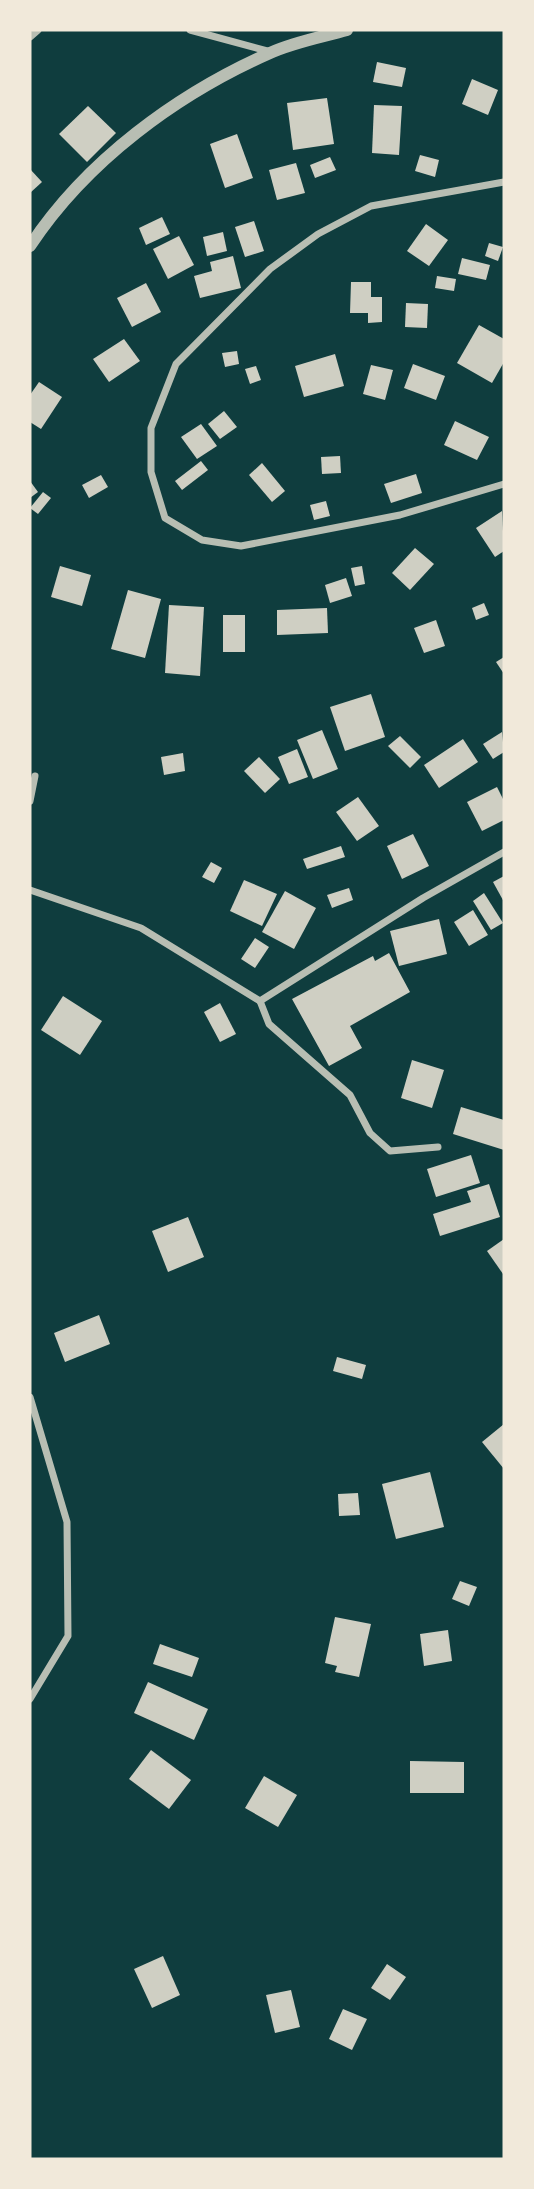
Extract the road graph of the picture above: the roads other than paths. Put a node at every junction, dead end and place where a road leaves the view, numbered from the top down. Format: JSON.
{"nodes":[{"id":1,"x":38,"y":30,"type":"edge"},
{"id":2,"x":190,"y":30,"type":"edge"},
{"id":3,"x":347,"y":30,"type":"edge"},
{"id":4,"x":30,"y":37,"type":"edge"},
{"id":5,"x":271,"y":52,"type":"junction"},
{"id":6,"x":504,"y":182,"type":"edge"},
{"id":7,"x":30,"y":246,"type":"edge"},
{"id":8,"x":504,"y":484,"type":"edge"},
{"id":9,"x":35,"y":776,"type":"dead end"},
{"id":10,"x":30,"y":801,"type":"edge"},
{"id":11,"x":504,"y":852,"type":"edge"},
{"id":12,"x":30,"y":890,"type":"edge"},
{"id":13,"x":260,"y":1000,"type":"junction"},
{"id":14,"x":438,"y":1147,"type":"dead end"},
{"id":15,"x":30,"y":1397,"type":"edge"},
{"id":16,"x":30,"y":1699,"type":"edge"}],
"edges":[{"from":1,"to":4,"type":"street"},
{"from":2,"to":5,"type":"street"},
{"from":3,"to":5,"type":"street"},
{"from":5,"to":7,"type":"street"},
{"from":6,"to":8,"type":"street"},
{"from":9,"to":10,"type":"street"},
{"from":11,"to":13,"type":"street"},
{"from":12,"to":13,"type":"street"},
{"from":13,"to":14,"type":"street"},
{"from":15,"to":16,"type":"street"}]}
